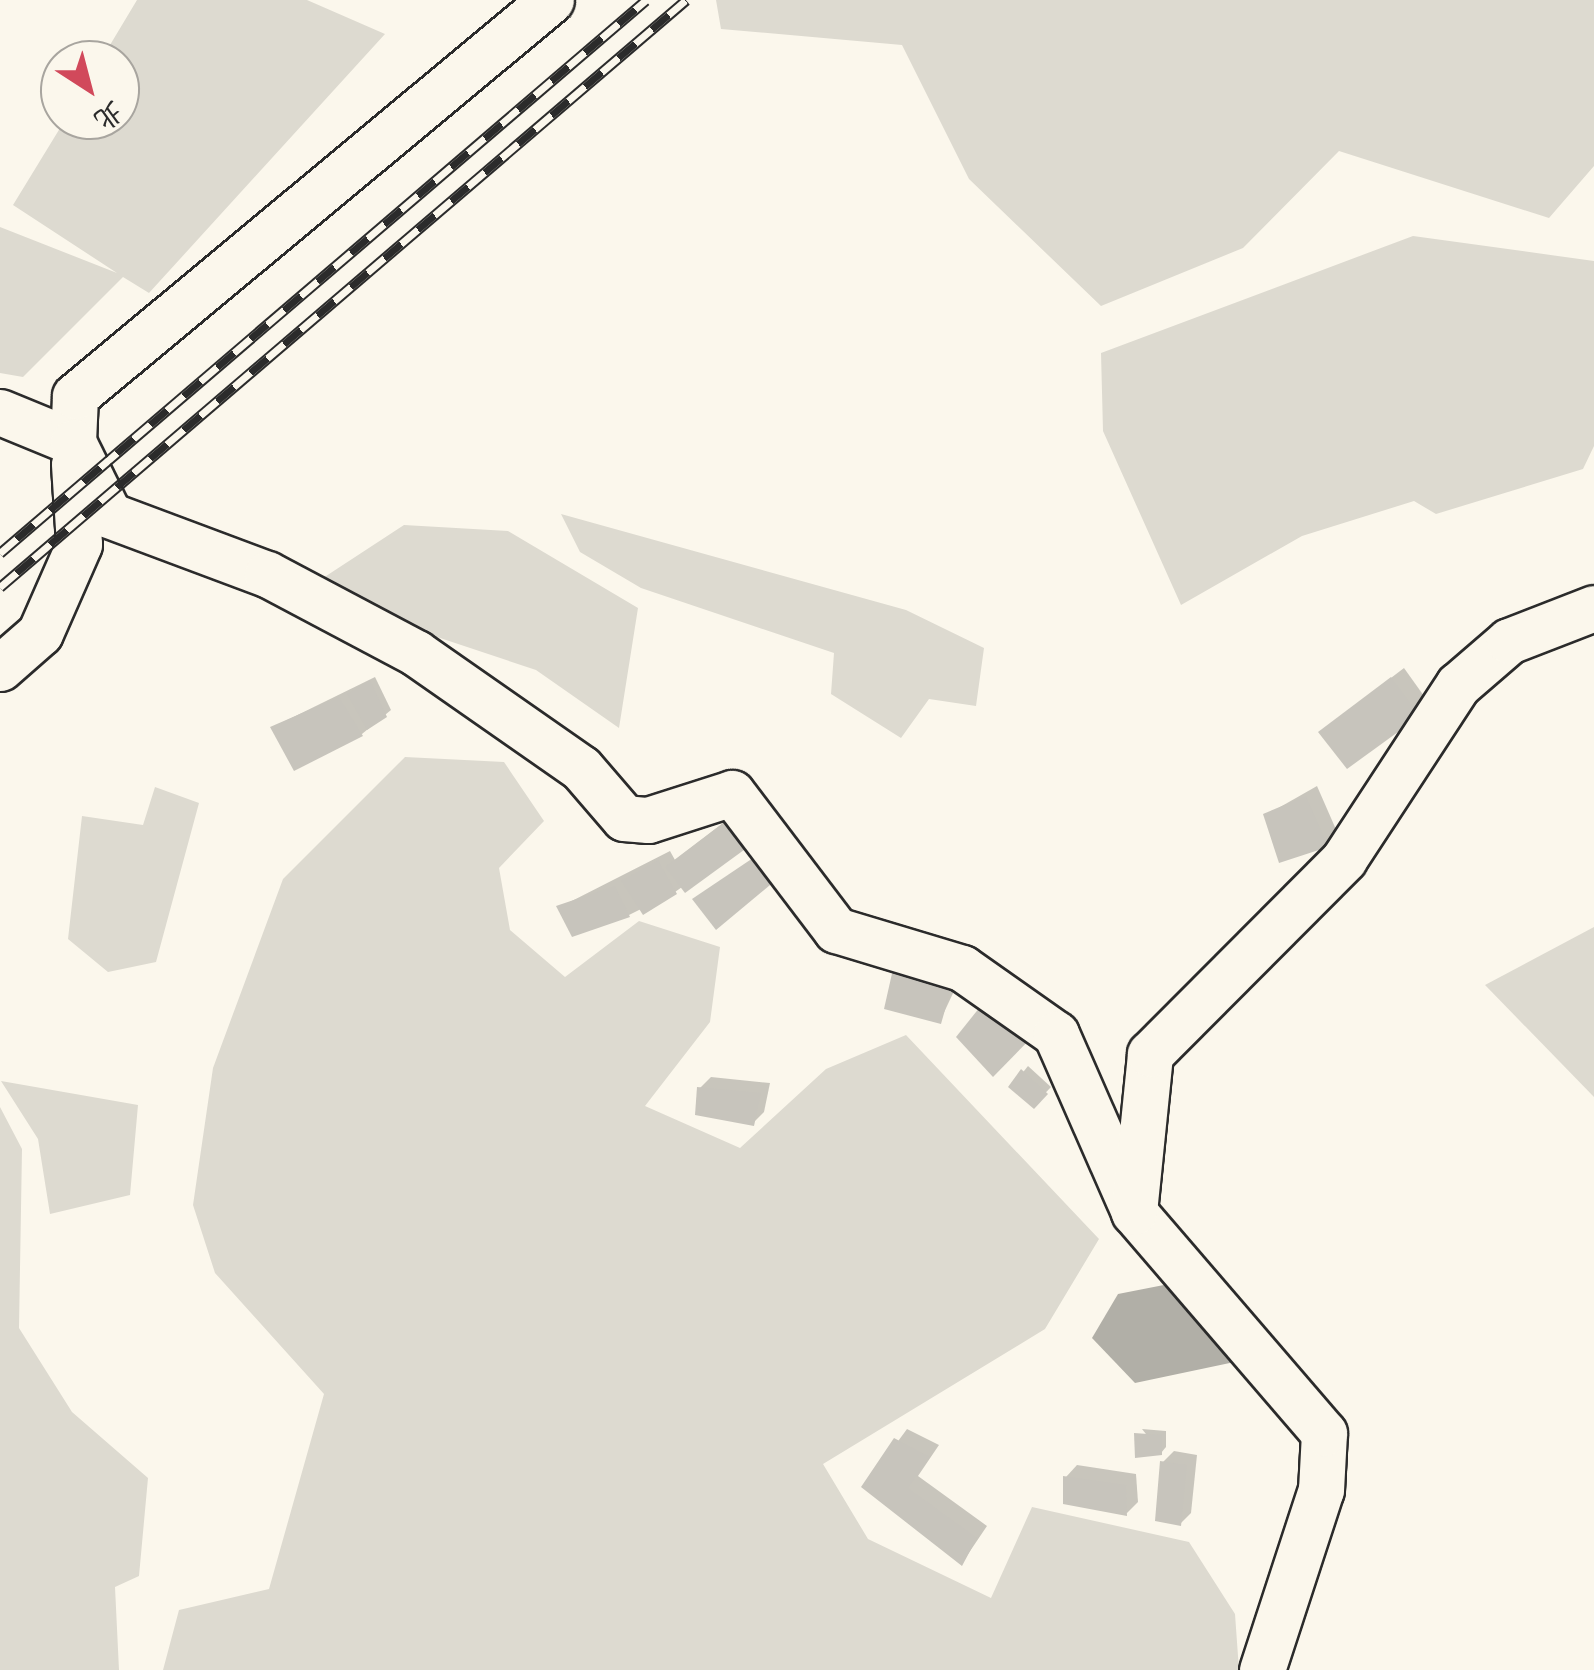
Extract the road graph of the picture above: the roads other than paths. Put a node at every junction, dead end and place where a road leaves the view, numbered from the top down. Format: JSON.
{"nodes":[{"id":1,"x":551,"y":0,"type":"edge"},
{"id":2,"x":0,"y":412,"type":"edge"},
{"id":3,"x":73,"y":442,"type":"junction"},
{"id":4,"x":1594,"y":608,"type":"edge"},
{"id":5,"x":0,"y":668,"type":"edge"},
{"id":6,"x":1134,"y":1212,"type":"junction"},
{"id":7,"x":1262,"y":1670,"type":"edge"}],
"edges":[{"from":1,"to":3,"type":"street"},
{"from":2,"to":3,"type":"street"},
{"from":3,"to":5,"type":"street"},
{"from":3,"to":6,"type":"street"},
{"from":4,"to":6,"type":"street"},
{"from":6,"to":7,"type":"street"}]}
